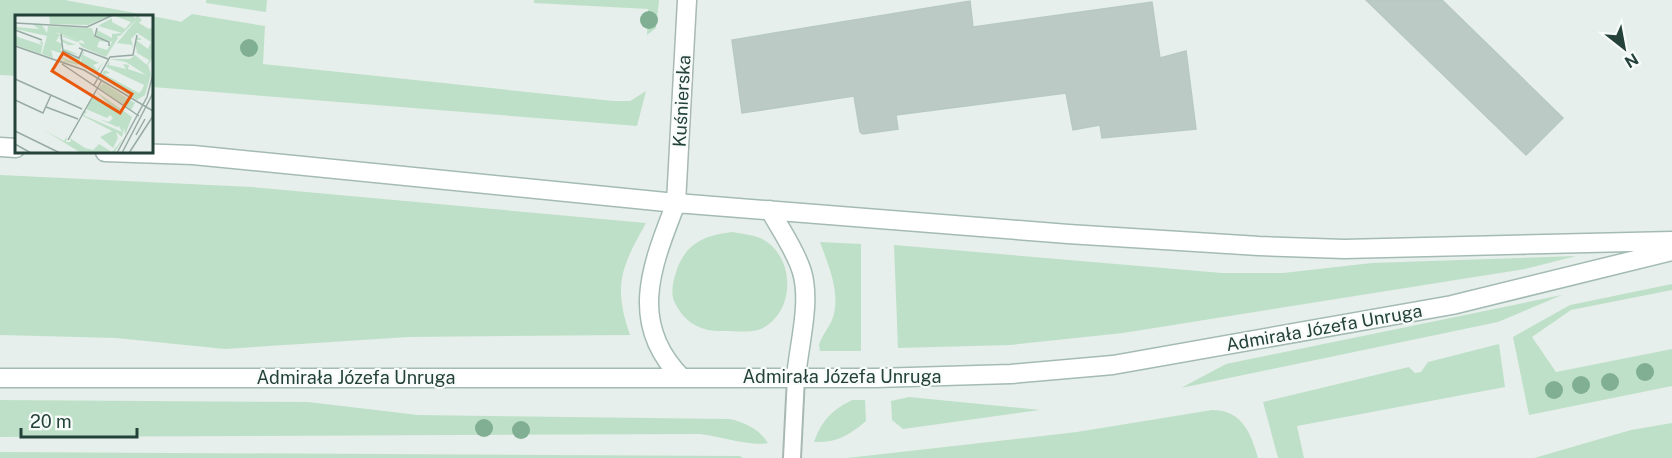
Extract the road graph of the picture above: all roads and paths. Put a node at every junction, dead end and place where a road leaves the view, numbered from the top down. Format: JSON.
{"nodes":[{"id":1,"x":687,"y":0,"type":"edge"},
{"id":2,"x":0,"y":147,"type":"edge"},
{"id":3,"x":15,"y":148,"type":"edge"},
{"id":4,"x":134,"y":153,"type":"edge"},
{"id":5,"x":676,"y":203,"type":"junction"},
{"id":6,"x":770,"y":210,"type":"junction"},
{"id":7,"x":1672,"y":241,"type":"edge"},
{"id":8,"x":1672,"y":251,"type":"edge"},
{"id":9,"x":796,"y":377,"type":"junction"},
{"id":10,"x":0,"y":378,"type":"edge"},
{"id":11,"x":682,"y":378,"type":"junction"},
{"id":12,"x":792,"y":458,"type":"edge"}],
"edges":[{"from":1,"to":5,"type":"street","name":"Kuśnierska"},
{"from":2,"to":3,"type":"street"},
{"from":4,"to":5,"type":"street"},
{"from":5,"to":6,"type":"street"},
{"from":5,"to":11,"type":"street"},
{"from":6,"to":7,"type":"street"},
{"from":6,"to":9,"type":"street"},
{"from":8,"to":9,"type":"street","name":"Admirała Józefa Unruga"},
{"from":9,"to":11,"type":"street","name":"Admirała Józefa Unruga"},
{"from":9,"to":12,"type":"lane"},
{"from":10,"to":11,"type":"street","name":"Admirała Józefa Unruga"}]}
